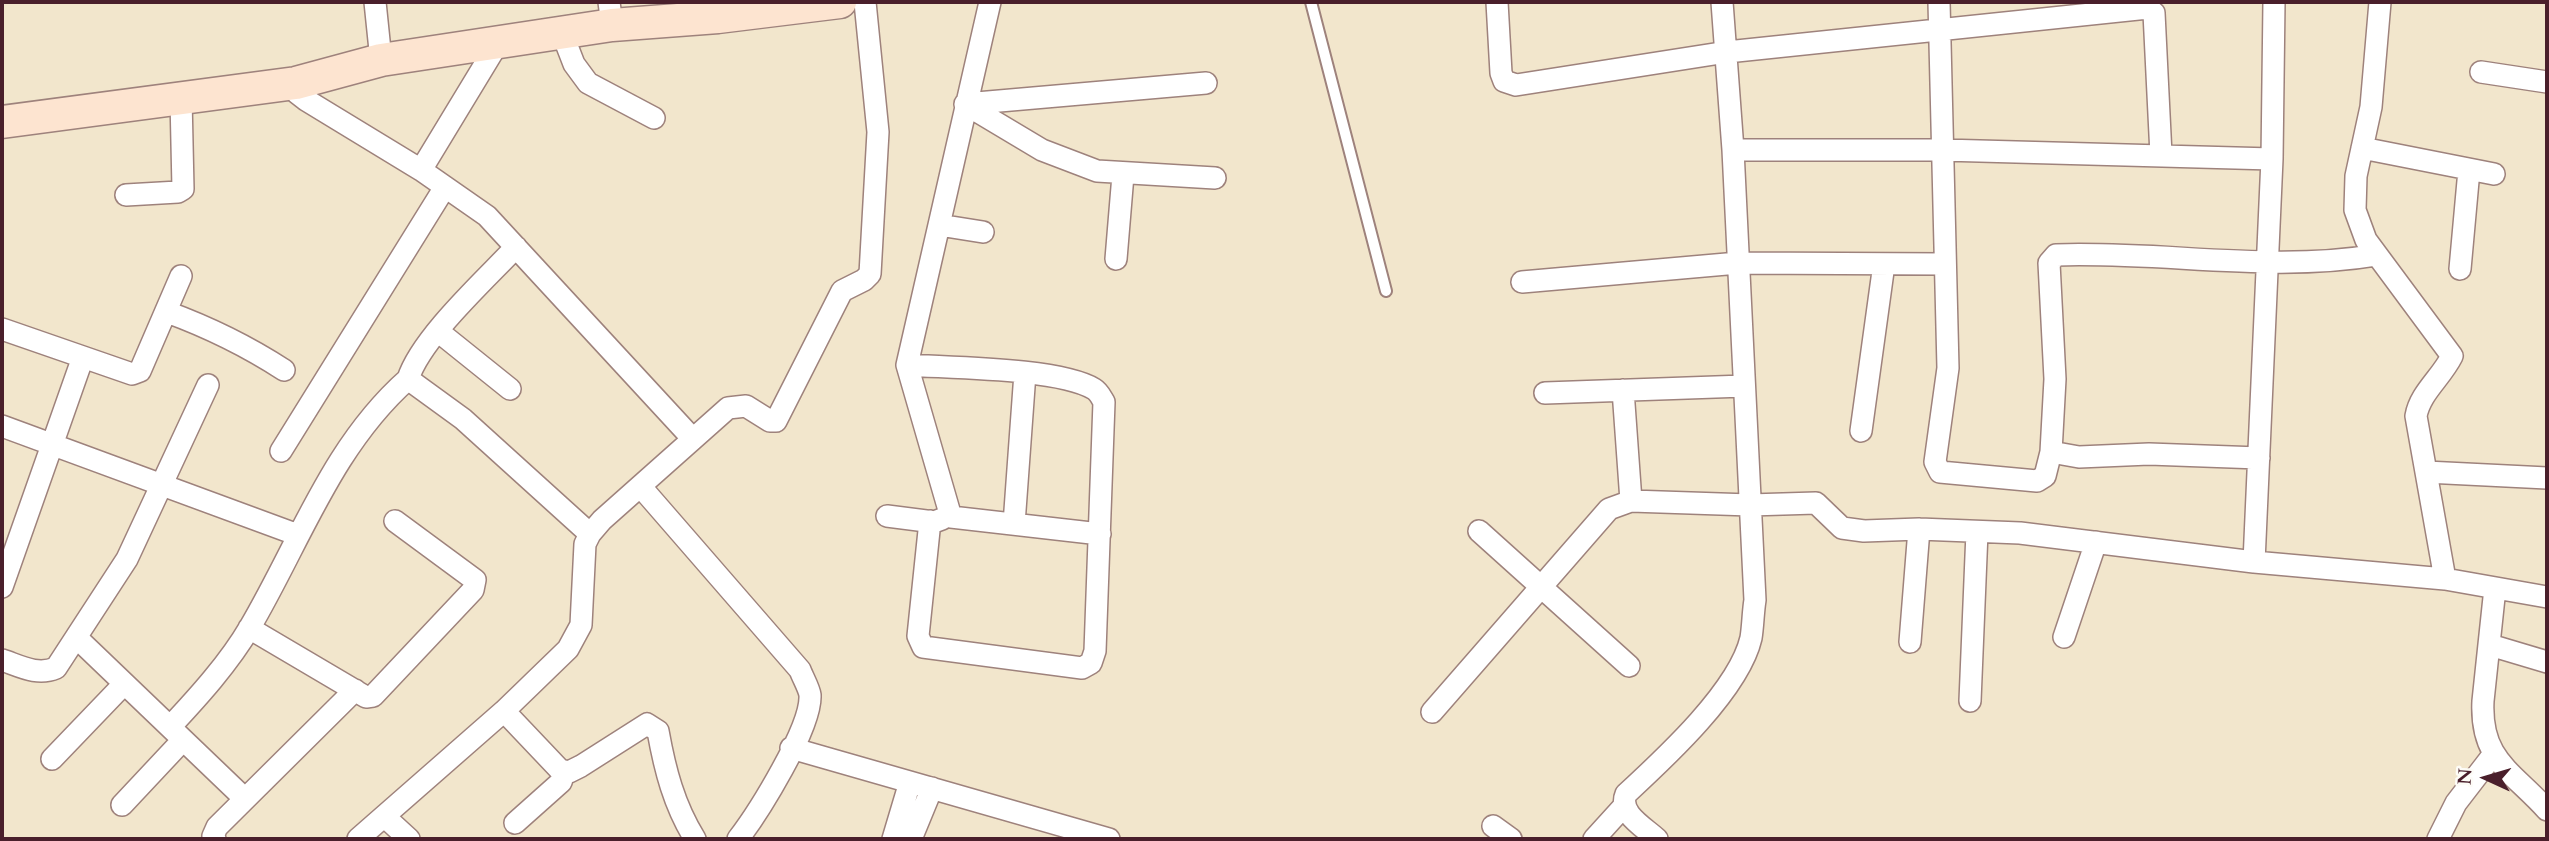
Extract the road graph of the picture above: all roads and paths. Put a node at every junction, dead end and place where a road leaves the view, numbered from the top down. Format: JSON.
{"nodes":[{"id":1,"x":374,"y":2,"type":"edge"},
{"id":2,"x":840,"y":2,"type":"edge"},
{"id":3,"x":865,"y":2,"type":"edge"},
{"id":4,"x":990,"y":2,"type":"edge"},
{"id":5,"x":1311,"y":2,"type":"edge"},
{"id":6,"x":1497,"y":2,"type":"edge"},
{"id":7,"x":1722,"y":2,"type":"edge"},
{"id":8,"x":1939,"y":2,"type":"edge"},
{"id":9,"x":2274,"y":2,"type":"edge"},
{"id":10,"x":2380,"y":2,"type":"edge"},
{"id":11,"x":717,"y":9,"type":"edge"},
{"id":12,"x":611,"y":13,"type":"edge"},
{"id":13,"x":1941,"y":29,"type":"junction"},
{"id":14,"x":562,"y":33,"type":"junction"},
{"id":15,"x":498,"y":43,"type":"junction"},
{"id":16,"x":1727,"y":52,"type":"junction"},
{"id":17,"x":382,"y":60,"type":"junction"},
{"id":18,"x":2481,"y":72,"type":"dead end"},
{"id":19,"x":2547,"y":82,"type":"edge"},
{"id":20,"x":296,"y":83,"type":"junction"},
{"id":21,"x":1206,"y":83,"type":"dead end"},
{"id":22,"x":181,"y":98,"type":"junction"},
{"id":23,"x":965,"y":104,"type":"junction"},
{"id":24,"x":653,"y":118,"type":"dead end"},
{"id":25,"x":2,"y":122,"type":"edge"},
{"id":26,"x":2362,"y":148,"type":"junction"},
{"id":27,"x":1733,"y":150,"type":"junction"},
{"id":28,"x":1943,"y":150,"type":"junction"},
{"id":29,"x":2161,"y":155,"type":"junction"},
{"id":30,"x":2272,"y":159,"type":"junction"},
{"id":31,"x":421,"y":170,"type":"junction"},
{"id":32,"x":2469,"y":170,"type":"junction"},
{"id":33,"x":2494,"y":174,"type":"dead end"},
{"id":34,"x":1123,"y":175,"type":"junction"},
{"id":35,"x":1215,"y":178,"type":"dead end"},
{"id":36,"x":445,"y":187,"type":"junction"},
{"id":37,"x":126,"y":195,"type":"dead end"},
{"id":38,"x":939,"y":225,"type":"junction"},
{"id":39,"x":983,"y":232,"type":"dead end"},
{"id":40,"x":516,"y":247,"type":"junction"},
{"id":41,"x":2377,"y":255,"type":"junction"},
{"id":42,"x":1116,"y":259,"type":"dead end"},
{"id":43,"x":1738,"y":263,"type":"junction"},
{"id":44,"x":2266,"y":263,"type":"junction"},
{"id":45,"x":1884,"y":264,"type":"junction"},
{"id":46,"x":1945,"y":264,"type":"junction"},
{"id":47,"x":2460,"y":269,"type":"dead end"},
{"id":48,"x":181,"y":276,"type":"dead end"},
{"id":49,"x":1522,"y":282,"type":"dead end"},
{"id":50,"x":1386,"y":291,"type":"dead end"},
{"id":51,"x":167,"y":312,"type":"junction"},
{"id":52,"x":2,"y":330,"type":"edge"},
{"id":53,"x":439,"y":332,"type":"junction"},
{"id":54,"x":83,"y":357,"type":"junction"},
{"id":55,"x":907,"y":365,"type":"junction"},
{"id":56,"x":285,"y":370,"type":"dead end"},
{"id":57,"x":1025,"y":373,"type":"junction"},
{"id":58,"x":408,"y":379,"type":"junction"},
{"id":59,"x":208,"y":385,"type":"dead end"},
{"id":60,"x":1744,"y":386,"type":"junction"},
{"id":61,"x":510,"y":389,"type":"dead end"},
{"id":62,"x":1623,"y":390,"type":"junction"},
{"id":63,"x":1545,"y":393,"type":"dead end"},
{"id":64,"x":2,"y":426,"type":"edge"},
{"id":65,"x":1861,"y":431,"type":"dead end"},
{"id":66,"x":692,"y":438,"type":"junction"},
{"id":67,"x":53,"y":445,"type":"junction"},
{"id":68,"x":281,"y":451,"type":"dead end"},
{"id":69,"x":2051,"y":452,"type":"junction"},
{"id":70,"x":2259,"y":458,"type":"junction"},
{"id":71,"x":2426,"y":472,"type":"junction"},
{"id":72,"x":2547,"y":478,"type":"edge"},
{"id":73,"x":162,"y":485,"type":"junction"},
{"id":74,"x":641,"y":488,"type":"junction"},
{"id":75,"x":1631,"y":501,"type":"junction"},
{"id":76,"x":1750,"y":505,"type":"junction"},
{"id":77,"x":887,"y":516,"type":"dead end"},
{"id":78,"x":941,"y":519,"type":"junction"},
{"id":79,"x":395,"y":520,"type":"dead end"},
{"id":80,"x":1014,"y":524,"type":"junction"},
{"id":81,"x":1919,"y":529,"type":"junction"},
{"id":82,"x":1479,"y":531,"type":"dead end"},
{"id":83,"x":1977,"y":531,"type":"junction"},
{"id":84,"x":590,"y":534,"type":"junction"},
{"id":85,"x":1100,"y":534,"type":"junction"},
{"id":86,"x":298,"y":535,"type":"junction"},
{"id":87,"x":2096,"y":542,"type":"junction"},
{"id":88,"x":2254,"y":562,"type":"junction"},
{"id":89,"x":2445,"y":579,"type":"junction"},
{"id":90,"x":2,"y":587,"type":"edge"},
{"id":91,"x":1543,"y":588,"type":"junction"},
{"id":92,"x":2495,"y":588,"type":"junction"},
{"id":93,"x":2547,"y":597,"type":"edge"},
{"id":94,"x":249,"y":628,"type":"junction"},
{"id":95,"x":2064,"y":637,"type":"dead end"},
{"id":96,"x":77,"y":638,"type":"junction"},
{"id":97,"x":1910,"y":642,"type":"dead end"},
{"id":98,"x":2490,"y":645,"type":"junction"},
{"id":99,"x":2,"y":660,"type":"edge"},
{"id":100,"x":2547,"y":662,"type":"edge"},
{"id":101,"x":1629,"y":666,"type":"dead end"},
{"id":102,"x":124,"y":684,"type":"junction"},
{"id":103,"x":355,"y":690,"type":"junction"},
{"id":104,"x":1970,"y":701,"type":"dead end"},
{"id":105,"x":504,"y":711,"type":"junction"},
{"id":106,"x":1432,"y":712,"type":"dead end"},
{"id":107,"x":176,"y":734,"type":"junction"},
{"id":108,"x":791,"y":748,"type":"junction"},
{"id":109,"x":2493,"y":755,"type":"junction"},
{"id":110,"x":52,"y":759,"type":"dead end"},
{"id":111,"x":565,"y":771,"type":"junction"},
{"id":112,"x":911,"y":782,"type":"junction"},
{"id":113,"x":932,"y":788,"type":"junction"},
{"id":114,"x":244,"y":798,"type":"junction"},
{"id":115,"x":122,"y":805,"type":"dead end"},
{"id":116,"x":1624,"y":806,"type":"junction"},
{"id":117,"x":2547,"y":810,"type":"edge"},
{"id":118,"x":385,"y":817,"type":"junction"},
{"id":119,"x":514,"y":823,"type":"dead end"},
{"id":120,"x":1493,"y":825,"type":"dead end"},
{"id":121,"x":213,"y":838,"type":"edge"},
{"id":122,"x":358,"y":839,"type":"edge"},
{"id":123,"x":409,"y":839,"type":"edge"},
{"id":124,"x":695,"y":839,"type":"edge"},
{"id":125,"x":738,"y":839,"type":"edge"},
{"id":126,"x":893,"y":839,"type":"edge"},
{"id":127,"x":911,"y":839,"type":"edge"},
{"id":128,"x":1109,"y":839,"type":"edge"},
{"id":129,"x":1511,"y":839,"type":"edge"},
{"id":130,"x":1594,"y":839,"type":"edge"},
{"id":131,"x":1657,"y":839,"type":"edge"},
{"id":132,"x":2438,"y":839,"type":"edge"}],
"edges":[{"from":1,"to":17,"type":"street"},
{"from":2,"to":11,"type":"main road"},
{"from":3,"to":66,"type":"street"},
{"from":4,"to":23,"type":"street"},
{"from":5,"to":50,"type":"lane"},
{"from":6,"to":16,"type":"street"},
{"from":7,"to":16,"type":"street"},
{"from":8,"to":13,"type":"street"},
{"from":9,"to":30,"type":"street"},
{"from":10,"to":26,"type":"street"},
{"from":11,"to":12,"type":"main road"},
{"from":12,"to":14,"type":"main road"},
{"from":13,"to":16,"type":"street"},
{"from":13,"to":28,"type":"street"},
{"from":13,"to":29,"type":"street"},
{"from":14,"to":15,"type":"main road"},
{"from":14,"to":24,"type":"street"},
{"from":15,"to":17,"type":"main road"},
{"from":15,"to":31,"type":"street"},
{"from":16,"to":27,"type":"street"},
{"from":17,"to":20,"type":"main road"},
{"from":18,"to":19,"type":"street"},
{"from":20,"to":22,"type":"main road"},
{"from":20,"to":31,"type":"street"},
{"from":21,"to":23,"type":"street"},
{"from":22,"to":25,"type":"main road"},
{"from":22,"to":37,"type":"street"},
{"from":23,"to":34,"type":"street"},
{"from":23,"to":38,"type":"street"},
{"from":26,"to":32,"type":"street"},
{"from":26,"to":41,"type":"street"},
{"from":27,"to":28,"type":"street"},
{"from":27,"to":43,"type":"street"},
{"from":28,"to":29,"type":"street"},
{"from":28,"to":46,"type":"street"},
{"from":29,"to":30,"type":"street"},
{"from":30,"to":44,"type":"street"},
{"from":31,"to":36,"type":"street"},
{"from":32,"to":33,"type":"street"},
{"from":32,"to":47,"type":"street"},
{"from":34,"to":35,"type":"street"},
{"from":34,"to":42,"type":"street"},
{"from":36,"to":40,"type":"street"},
{"from":36,"to":68,"type":"street"},
{"from":38,"to":39,"type":"street"},
{"from":38,"to":55,"type":"street"},
{"from":40,"to":53,"type":"street"},
{"from":40,"to":66,"type":"street"},
{"from":41,"to":44,"type":"street"},
{"from":41,"to":71,"type":"street"},
{"from":43,"to":45,"type":"street"},
{"from":43,"to":49,"type":"street"},
{"from":43,"to":60,"type":"street"},
{"from":44,"to":69,"type":"street"},
{"from":44,"to":70,"type":"street"},
{"from":45,"to":46,"type":"street"},
{"from":45,"to":65,"type":"street"},
{"from":46,"to":69,"type":"street"},
{"from":48,"to":51,"type":"street"},
{"from":51,"to":54,"type":"street"},
{"from":51,"to":56,"type":"street"},
{"from":52,"to":54,"type":"street"},
{"from":53,"to":58,"type":"street"},
{"from":53,"to":61,"type":"street"},
{"from":54,"to":67,"type":"street"},
{"from":55,"to":57,"type":"street"},
{"from":55,"to":78,"type":"street"},
{"from":57,"to":80,"type":"street"},
{"from":57,"to":85,"type":"street"},
{"from":58,"to":84,"type":"street"},
{"from":58,"to":86,"type":"street"},
{"from":59,"to":73,"type":"street"},
{"from":60,"to":62,"type":"street"},
{"from":60,"to":76,"type":"street"},
{"from":62,"to":63,"type":"street"},
{"from":62,"to":75,"type":"street"},
{"from":64,"to":67,"type":"street"},
{"from":66,"to":74,"type":"street"},
{"from":67,"to":73,"type":"street"},
{"from":67,"to":90,"type":"street"},
{"from":69,"to":70,"type":"street"},
{"from":70,"to":88,"type":"street"},
{"from":71,"to":72,"type":"street"},
{"from":71,"to":89,"type":"street"},
{"from":73,"to":86,"type":"street"},
{"from":73,"to":96,"type":"street"},
{"from":74,"to":84,"type":"street"},
{"from":74,"to":108,"type":"street"},
{"from":75,"to":76,"type":"street"},
{"from":75,"to":91,"type":"street"},
{"from":76,"to":81,"type":"street"},
{"from":76,"to":116,"type":"street"},
{"from":77,"to":78,"type":"street"},
{"from":78,"to":80,"type":"street"},
{"from":78,"to":85,"type":"street"},
{"from":79,"to":103,"type":"street"},
{"from":80,"to":85,"type":"street"},
{"from":81,"to":83,"type":"street"},
{"from":81,"to":97,"type":"street"},
{"from":82,"to":91,"type":"street"},
{"from":83,"to":87,"type":"street"},
{"from":83,"to":104,"type":"street"},
{"from":84,"to":105,"type":"street"},
{"from":86,"to":94,"type":"street"},
{"from":87,"to":88,"type":"street"},
{"from":87,"to":95,"type":"street"},
{"from":88,"to":89,"type":"street"},
{"from":89,"to":92,"type":"street"},
{"from":91,"to":101,"type":"street"},
{"from":91,"to":106,"type":"street"},
{"from":92,"to":93,"type":"street"},
{"from":92,"to":98,"type":"street"},
{"from":94,"to":103,"type":"street"},
{"from":94,"to":107,"type":"street"},
{"from":96,"to":99,"type":"street"},
{"from":96,"to":102,"type":"street"},
{"from":98,"to":100,"type":"street"},
{"from":98,"to":109,"type":"street"},
{"from":102,"to":107,"type":"street"},
{"from":102,"to":110,"type":"street"},
{"from":103,"to":114,"type":"street"},
{"from":105,"to":111,"type":"street"},
{"from":105,"to":118,"type":"street"},
{"from":107,"to":114,"type":"street"},
{"from":107,"to":115,"type":"street"},
{"from":108,"to":112,"type":"street"},
{"from":108,"to":125,"type":"street"},
{"from":109,"to":117,"type":"street"},
{"from":109,"to":132,"type":"street"},
{"from":111,"to":119,"type":"street"},
{"from":111,"to":124,"type":"street"},
{"from":112,"to":113,"type":"street"},
{"from":112,"to":126,"type":"street"},
{"from":113,"to":127,"type":"street"},
{"from":113,"to":128,"type":"street"},
{"from":114,"to":121,"type":"street"},
{"from":116,"to":130,"type":"street"},
{"from":116,"to":131,"type":"street"},
{"from":118,"to":122,"type":"street"},
{"from":118,"to":123,"type":"street"},
{"from":120,"to":129,"type":"street"}]}
